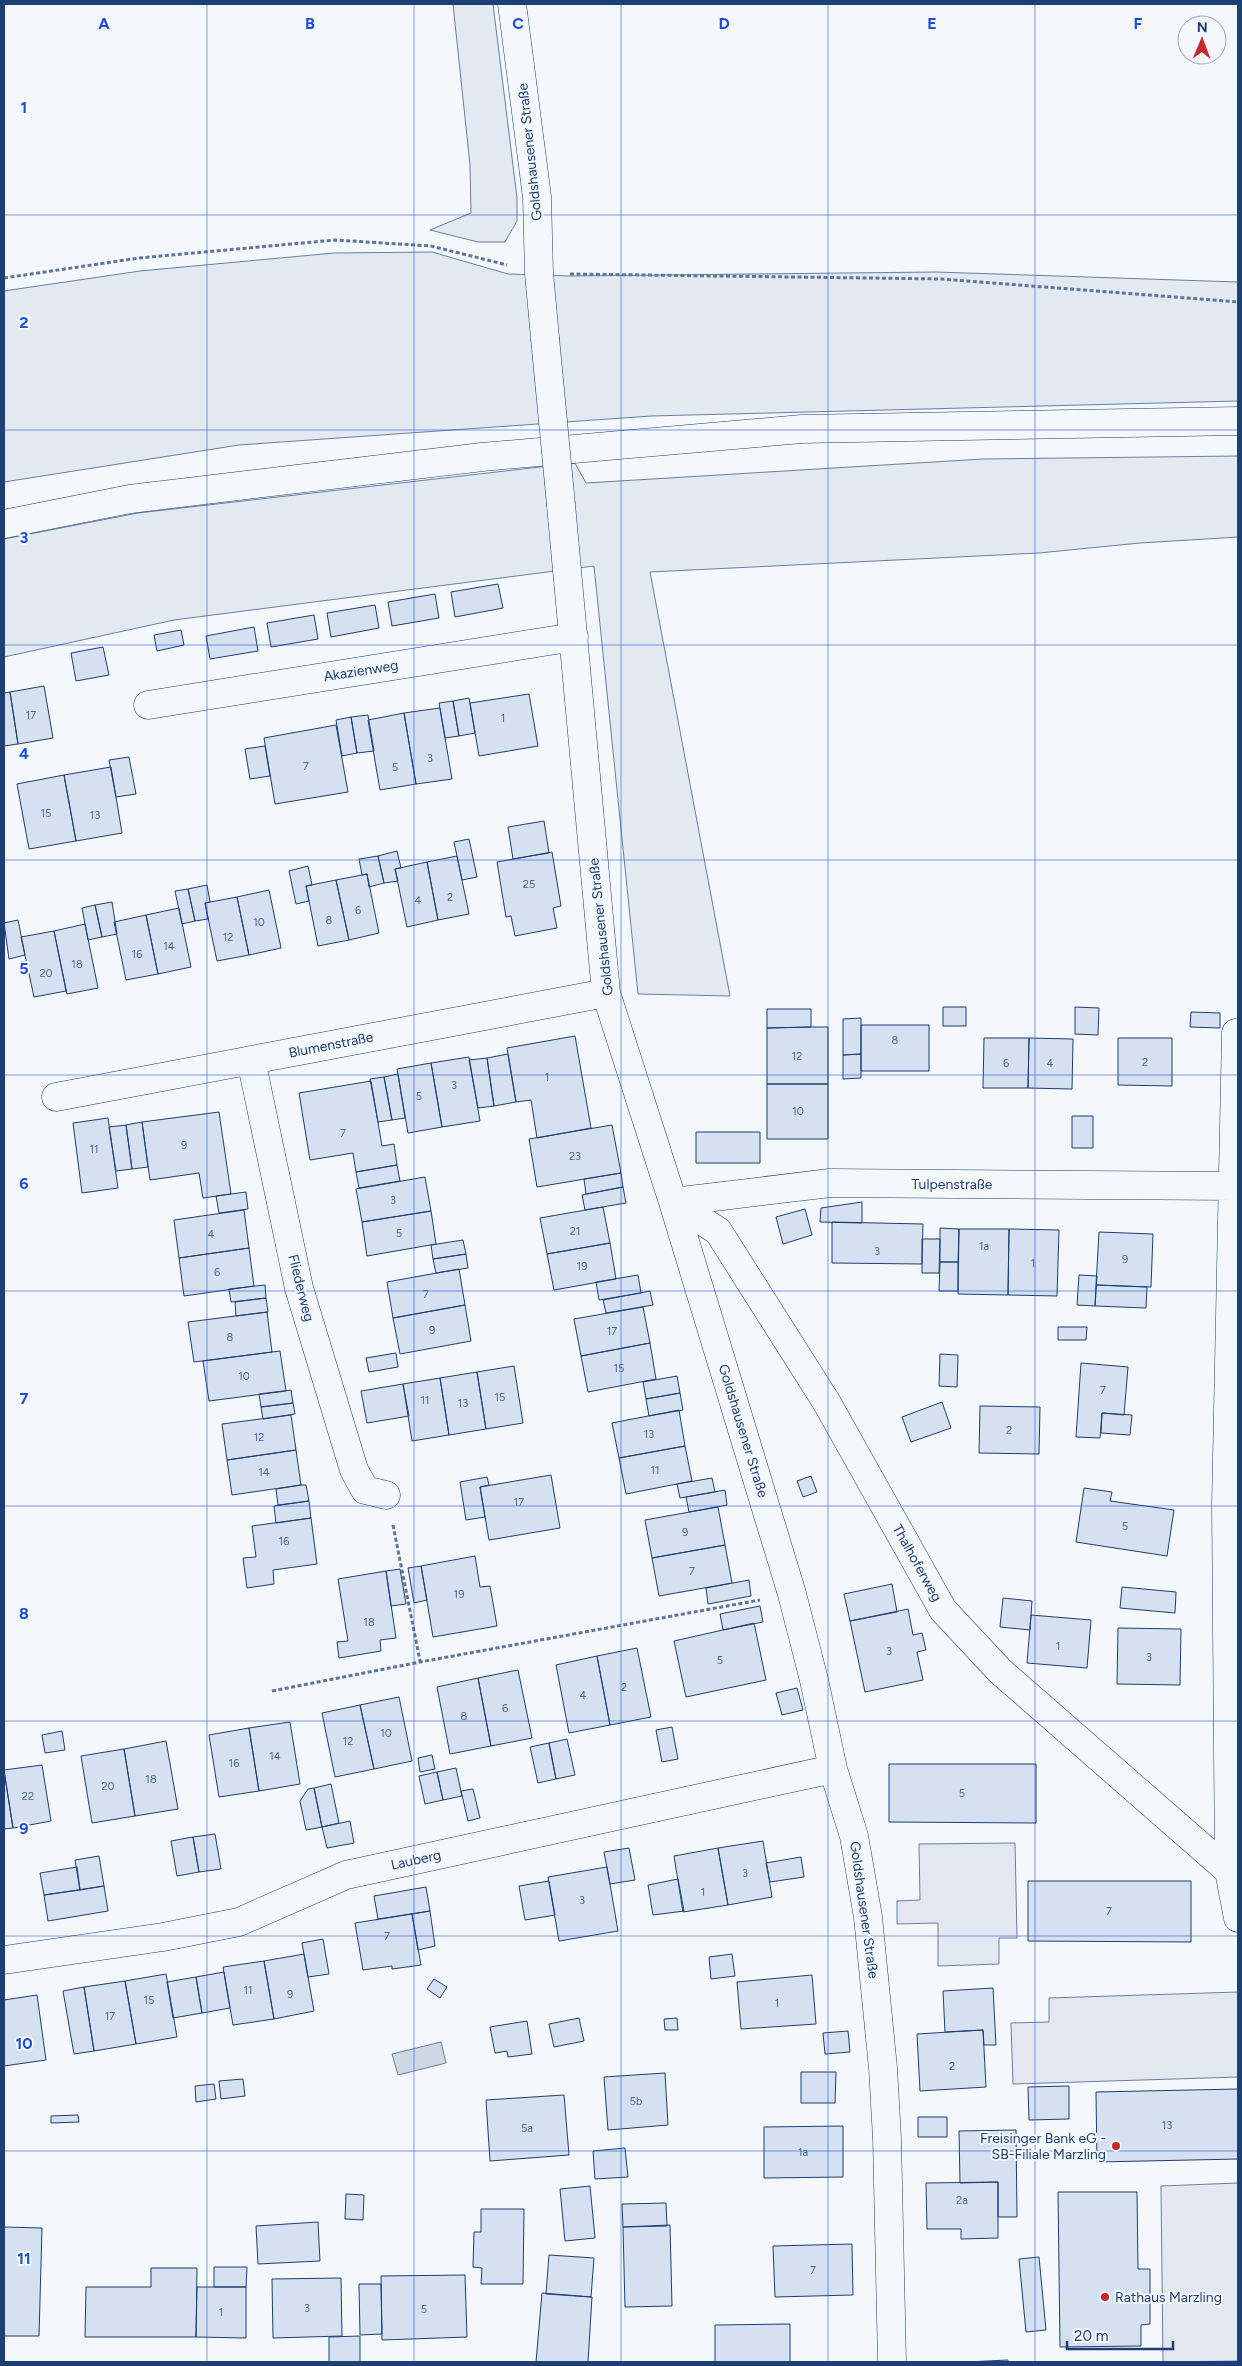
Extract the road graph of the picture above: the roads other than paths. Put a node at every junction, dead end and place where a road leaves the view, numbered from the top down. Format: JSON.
{"nodes":[{"id":1,"x":512,"y":4,"type":"edge"},
{"id":2,"x":1238,"y":421,"type":"edge"},
{"id":3,"x":4,"y":524,"type":"edge"},
{"id":4,"x":574,"y":638,"type":"junction"},
{"id":5,"x":148,"y":705,"type":"dead end"},
{"id":6,"x":606,"y":993,"type":"junction"},
{"id":7,"x":1236,"y":1032,"type":"dead end"},
{"id":8,"x":251,"y":1060,"type":"junction"},
{"id":9,"x":56,"y":1097,"type":"dead end"},
{"id":10,"x":1232,"y":1186,"type":"junction"},
{"id":11,"x":673,"y":1202,"type":"junction"},
{"id":12,"x":386,"y":1496,"type":"road end"},
{"id":13,"x":833,"y":1769,"type":"junction"},
{"id":14,"x":1229,"y":1871,"type":"junction"},
{"id":15,"x":1238,"y":1918,"type":"edge"},
{"id":16,"x":4,"y":1960,"type":"edge"},
{"id":17,"x":892,"y":2362,"type":"edge"}],
"edges":[{"from":1,"to":4,"type":"street","name":"Goldshausener Straße","bridge":true},
{"from":2,"to":3,"type":"street"},
{"from":4,"to":5,"type":"street","name":"Akazienweg"},
{"from":4,"to":6,"type":"street","name":"Goldshausener Straße"},
{"from":6,"to":8,"type":"street","name":"Blumenstraße"},
{"from":6,"to":11,"type":"street","name":"Goldshausener Straße"},
{"from":7,"to":10,"type":"street"},
{"from":8,"to":9,"type":"street","name":"Blumenstraße"},
{"from":8,"to":12,"type":"street","name":"Fliederweg"},
{"from":10,"to":11,"type":"street","name":"Tulpenstraße"},
{"from":10,"to":14,"type":"street"},
{"from":11,"to":13,"type":"street","name":"Goldshausener Straße"},
{"from":11,"to":14,"type":"street","name":"Thalhoferweg"},
{"from":13,"to":16,"type":"street","name":"Lauberg"},
{"from":13,"to":17,"type":"street","name":"Goldshausener Straße"},
{"from":14,"to":15,"type":"street"}]}
